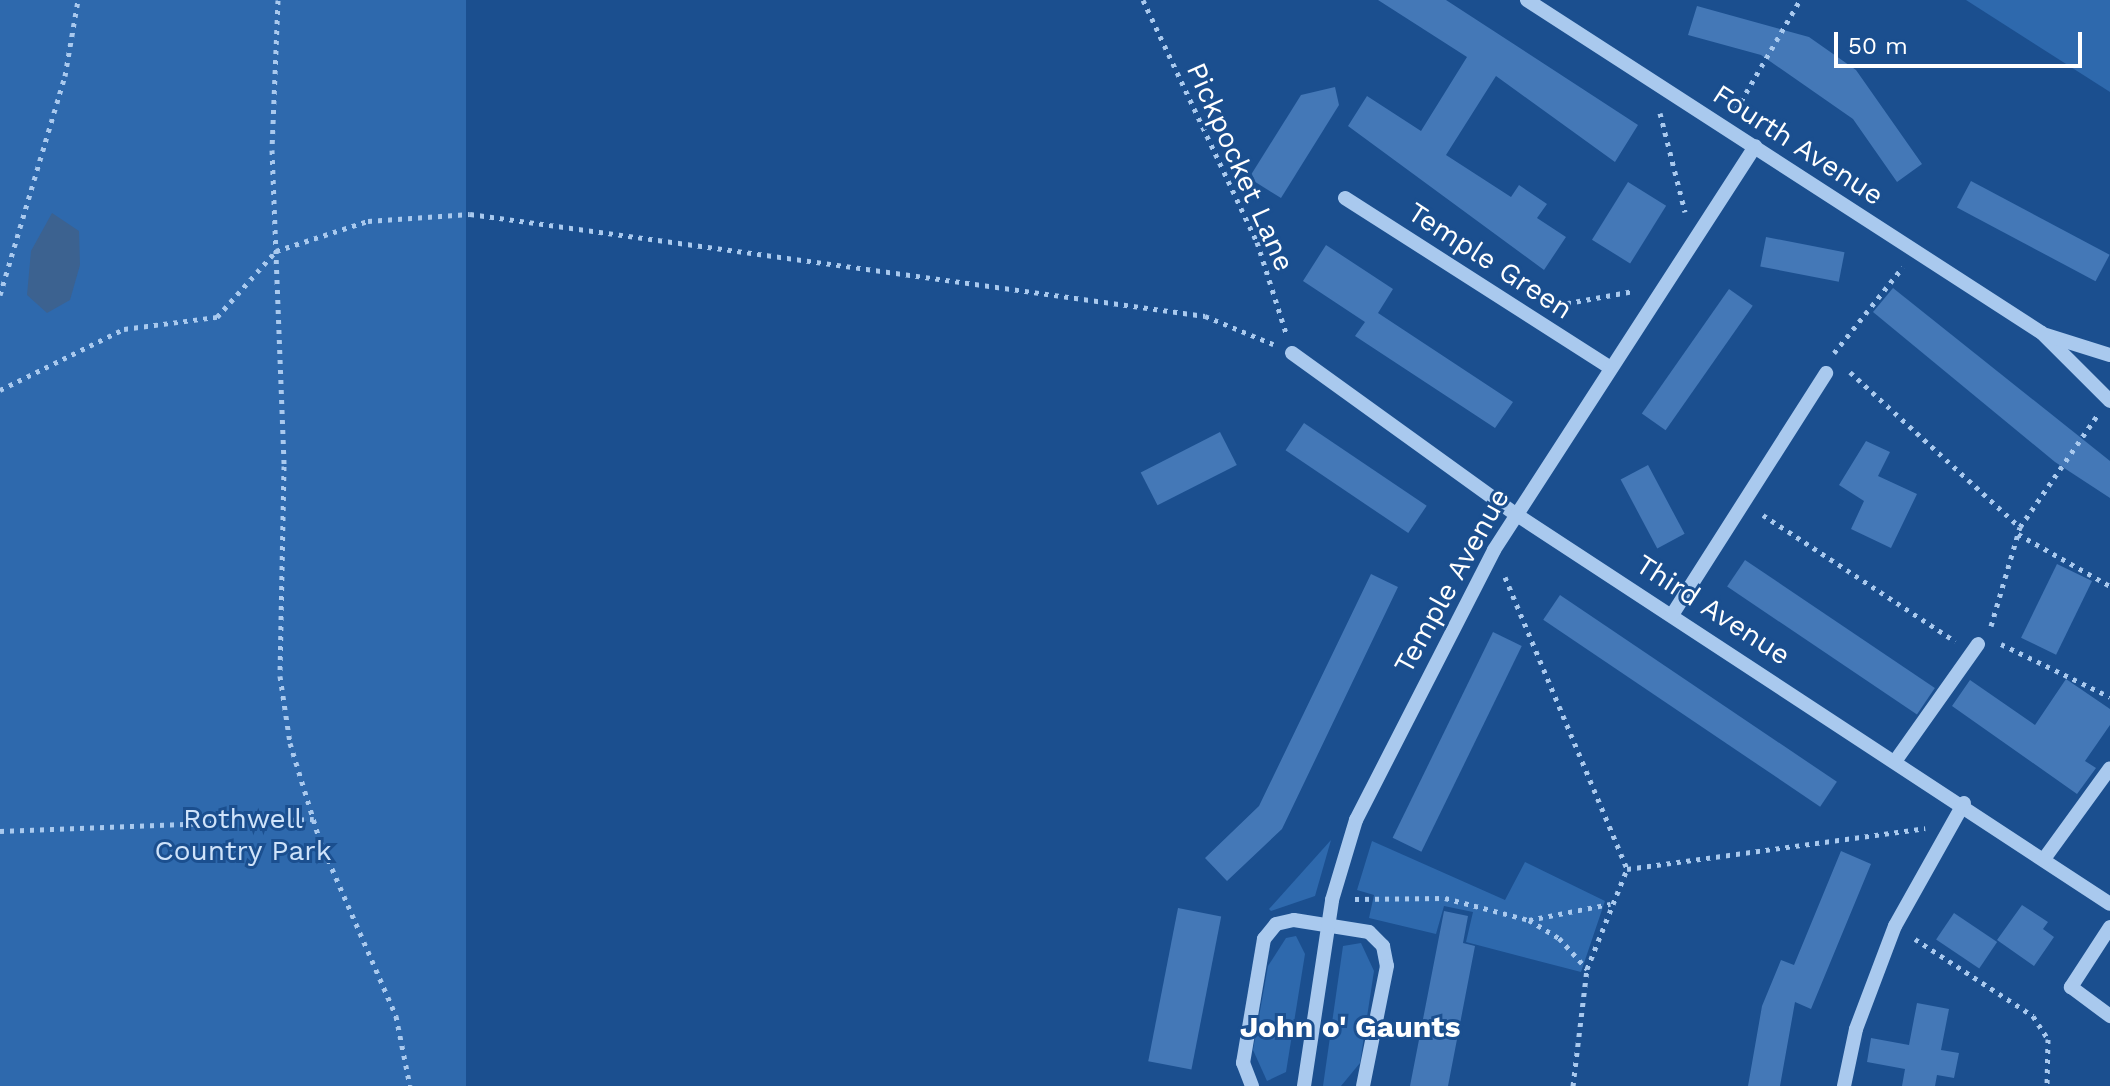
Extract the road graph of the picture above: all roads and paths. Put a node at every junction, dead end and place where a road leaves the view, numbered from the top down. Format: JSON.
{"nodes":[{"id":1,"x":78,"y":0,"type":"edge"},
{"id":2,"x":278,"y":0,"type":"edge"},
{"id":3,"x":1143,"y":0,"type":"edge"},
{"id":4,"x":1527,"y":0,"type":"edge"},
{"id":5,"x":1800,"y":0,"type":"edge"},
{"id":6,"x":1652,"y":83,"type":"junction"},
{"id":7,"x":1726,"y":128,"type":"junction"},
{"id":8,"x":1755,"y":146,"type":"junction"},
{"id":9,"x":1345,"y":198,"type":"dead end"},
{"id":10,"x":1692,"y":240,"type":"junction"},
{"id":11,"x":276,"y":251,"type":"junction"},
{"id":12,"x":1916,"y":251,"type":"junction"},
{"id":13,"x":1660,"y":286,"type":"junction"},
{"id":14,"x":0,"y":295,"type":"edge"},
{"id":15,"x":1517,"y":312,"type":"junction"},
{"id":16,"x":2042,"y":333,"type":"junction"},
{"id":17,"x":1292,"y":353,"type":"junction"},
{"id":18,"x":2110,"y":355,"type":"edge"},
{"id":19,"x":1832,"y":358,"type":"junction"},
{"id":20,"x":1608,"y":366,"type":"junction"},
{"id":21,"x":1826,"y":373,"type":"joint"},
{"id":22,"x":0,"y":390,"type":"edge"},
{"id":23,"x":2109,"y":400,"type":"edge"},
{"id":24,"x":1743,"y":502,"type":"junction"},
{"id":25,"x":1517,"y":515,"type":"junction"},
{"id":26,"x":2019,"y":531,"type":"junction"},
{"id":27,"x":1494,"y":550,"type":"junction"},
{"id":28,"x":2110,"y":586,"type":"edge"},
{"id":29,"x":1672,"y":615,"type":"junction"},
{"id":30,"x":1975,"y":648,"type":"joint"},
{"id":31,"x":2110,"y":697,"type":"edge"},
{"id":32,"x":1896,"y":760,"type":"junction"},
{"id":33,"x":2110,"y":768,"type":"edge"},
{"id":34,"x":1964,"y":803,"type":"junction"},
{"id":35,"x":314,"y":819,"type":"junction"},
{"id":36,"x":1948,"y":825,"type":"junction"},
{"id":37,"x":0,"y":831,"type":"edge"},
{"id":38,"x":2044,"y":859,"type":"junction"},
{"id":39,"x":1627,"y":869,"type":"junction"},
{"id":40,"x":1332,"y":900,"type":"junction"},
{"id":41,"x":1610,"y":904,"type":"junction"},
{"id":42,"x":2110,"y":904,"type":"edge"},
{"id":43,"x":1529,"y":920,"type":"junction"},
{"id":44,"x":1328,"y":923,"type":"junction"},
{"id":45,"x":1895,"y":926,"type":"junction"},
{"id":46,"x":2110,"y":927,"type":"edge"},
{"id":47,"x":1587,"y":969,"type":"junction"},
{"id":48,"x":2110,"y":1016,"type":"edge"},
{"id":49,"x":410,"y":1086,"type":"edge"},
{"id":50,"x":1252,"y":1086,"type":"edge"},
{"id":51,"x":1304,"y":1086,"type":"edge"},
{"id":52,"x":1363,"y":1086,"type":"edge"},
{"id":53,"x":1573,"y":1086,"type":"edge"},
{"id":54,"x":1844,"y":1086,"type":"edge"},
{"id":55,"x":2047,"y":1086,"type":"edge"}],
"edges":[{"from":1,"to":14,"type":"path"},
{"from":2,"to":11,"type":"path"},
{"from":3,"to":17,"type":"path","name":"Pickpocket Lane"},
{"from":4,"to":6,"type":"street","name":"Fourth Avenue"},
{"from":5,"to":7,"type":"path"},
{"from":6,"to":7,"type":"street","name":"Fourth Avenue"},
{"from":6,"to":10,"type":"path"},
{"from":7,"to":8,"type":"street","name":"Fourth Avenue"},
{"from":8,"to":10,"type":"street","name":"Temple Avenue"},
{"from":8,"to":12,"type":"street","name":"Fourth Avenue"},
{"from":9,"to":15,"type":"street","name":"Temple Green"},
{"from":10,"to":13,"type":"street","name":"Temple Avenue"},
{"from":11,"to":17,"type":"path"},
{"from":11,"to":22,"type":"path"},
{"from":11,"to":35,"type":"path"},
{"from":12,"to":16,"type":"street","name":"Fourth Avenue"},
{"from":12,"to":19,"type":"path"},
{"from":13,"to":15,"type":"path"},
{"from":13,"to":20,"type":"street","name":"Temple Avenue"},
{"from":15,"to":20,"type":"street","name":"Temple Green"},
{"from":16,"to":18,"type":"street","name":"Fourth Avenue"},
{"from":16,"to":23,"type":"street","name":"Fourth Avenue"},
{"from":17,"to":25,"type":"street","name":"Third Avenue"},
{"from":19,"to":21,"type":"path"},
{"from":19,"to":26,"type":"path"},
{"from":20,"to":25,"type":"street","name":"Temple Avenue"},
{"from":21,"to":24,"type":"street"},
{"from":23,"to":26,"type":"path"},
{"from":24,"to":29,"type":"street"},
{"from":24,"to":30,"type":"path"},
{"from":25,"to":27,"type":"street","name":"Temple Avenue"},
{"from":25,"to":29,"type":"street","name":"Third Avenue"},
{"from":26,"to":28,"type":"path"},
{"from":26,"to":31,"type":"path"},
{"from":27,"to":39,"type":"path"},
{"from":27,"to":40,"type":"street","name":"Temple Avenue"},
{"from":29,"to":32,"type":"street","name":"Third Avenue"},
{"from":30,"to":32,"type":"street"},
{"from":32,"to":34,"type":"street","name":"Third Avenue"},
{"from":33,"to":38,"type":"street"},
{"from":34,"to":36,"type":"street"},
{"from":34,"to":38,"type":"street","name":"Third Avenue"},
{"from":35,"to":37,"type":"path"},
{"from":35,"to":49,"type":"path"},
{"from":36,"to":39,"type":"path"},
{"from":36,"to":45,"type":"street"},
{"from":38,"to":42,"type":"street","name":"Third Avenue"},
{"from":39,"to":41,"type":"path"},
{"from":40,"to":43,"type":"path"},
{"from":40,"to":44,"type":"street","name":"Temple Avenue"},
{"from":41,"to":43,"type":"path"},
{"from":41,"to":47,"type":"path"},
{"from":43,"to":47,"type":"path"},
{"from":44,"to":50,"type":"street"},
{"from":44,"to":51,"type":"street","name":"Temple Avenue"},
{"from":44,"to":52,"type":"street"},
{"from":45,"to":54,"type":"street"},
{"from":45,"to":55,"type":"path"},
{"from":46,"to":48,"type":"street"},
{"from":47,"to":53,"type":"path"}]}
